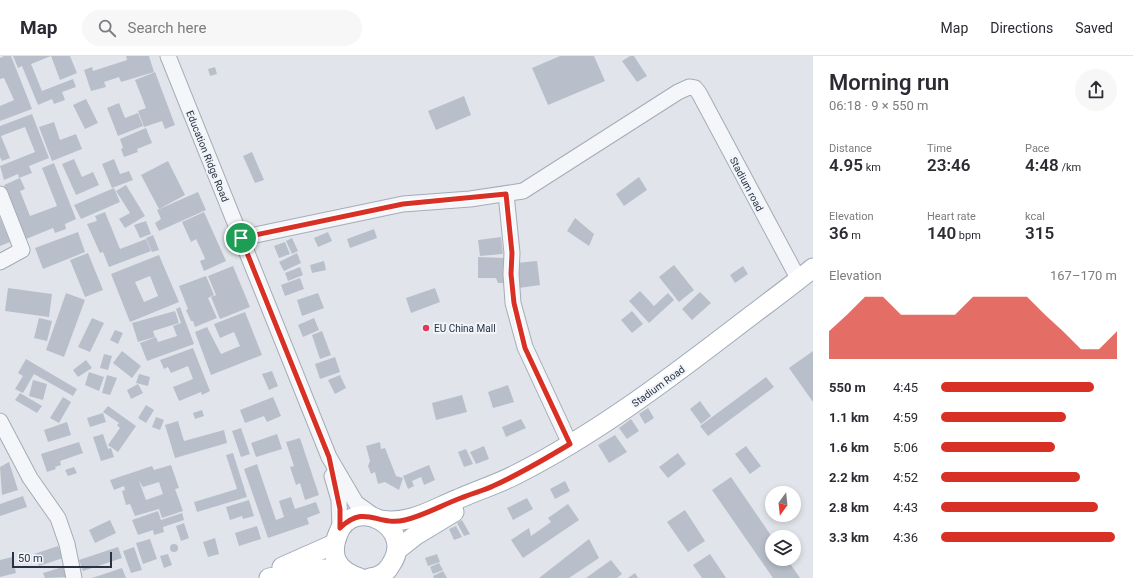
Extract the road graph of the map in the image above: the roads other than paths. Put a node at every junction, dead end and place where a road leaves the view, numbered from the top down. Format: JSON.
{"nodes":[{"id":1,"x":168,"y":56,"type":"edge"},
{"id":2,"x":0,"y":194,"type":"edge"},
{"id":3,"x":506,"y":194,"type":"junction"},
{"id":4,"x":241,"y":238,"type":"junction"},
{"id":5,"x":0,"y":262,"type":"edge"},
{"id":6,"x":806,"y":274,"type":"edge"},
{"id":7,"x":0,"y":421,"type":"edge"},
{"id":8,"x":570,"y":444,"type":"junction"},
{"id":9,"x":329,"y":457,"type":"junction"},
{"id":10,"x":492,"y":487,"type":"junction"},
{"id":11,"x":379,"y":519,"type":"junction"},
{"id":12,"x":337,"y":536,"type":"junction"},
{"id":13,"x":395,"y":563,"type":"edge"},
{"id":14,"x":355,"y":576,"type":"edge"},
{"id":15,"x":74,"y":578,"type":"edge"},
{"id":16,"x":259,"y":578,"type":"edge"},
{"id":17,"x":269,"y":578,"type":"edge"},
{"id":18,"x":370,"y":578,"type":"edge"}],
"edges":[{"from":1,"to":4,"type":"street","name":"Education Ridge Road"},
{"from":2,"to":5,"type":"street"},
{"from":3,"to":4,"type":"street"},
{"from":3,"to":6,"type":"street","name":"Stadium road"},
{"from":3,"to":8,"type":"street"},
{"from":4,"to":9,"type":"street","name":"Education Ridge Road"},
{"from":6,"to":8,"type":"main road","name":"Stadium Road"},
{"from":7,"to":15,"type":"street"},
{"from":8,"to":10,"type":"main road","name":"Stadium Road"},
{"from":9,"to":11,"type":"street","name":"Education Ridge Road"},
{"from":9,"to":12,"type":"street","name":"Education Ridge Road"},
{"from":10,"to":11,"type":"main road","name":"Stadium Road"},
{"from":10,"to":13,"type":"main road","name":"Stadium Road"},
{"from":11,"to":12,"type":"main road","name":"Stadium Road"},
{"from":11,"to":13,"type":"main road"},
{"from":12,"to":14,"type":"main road"},
{"from":12,"to":16,"type":"main road","name":"Stadium Road"},
{"from":13,"to":18,"type":"main road","name":"Stadium Road"},
{"from":14,"to":17,"type":"main road"}]}
